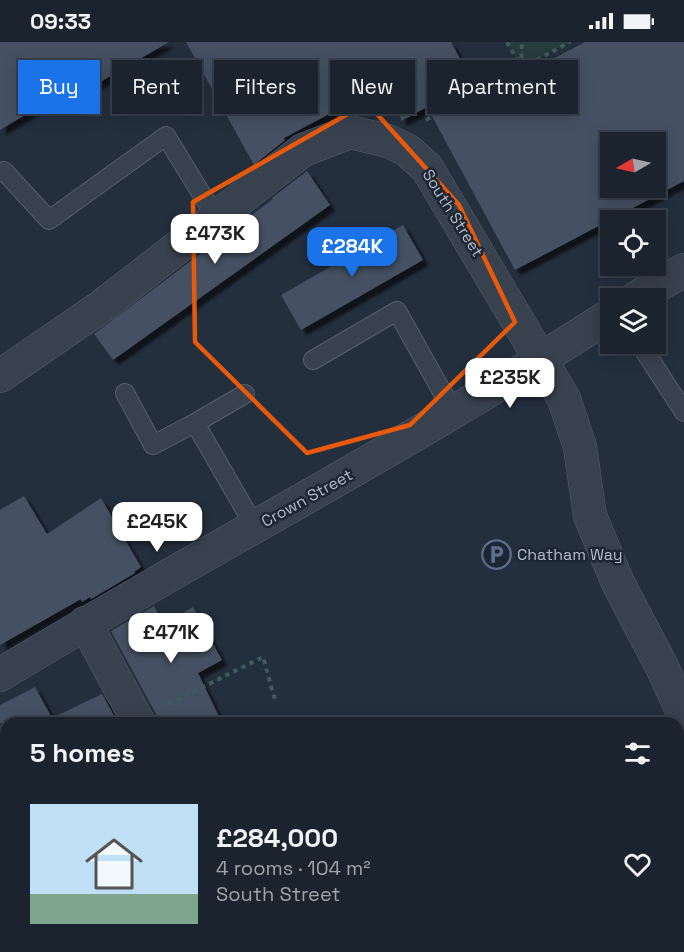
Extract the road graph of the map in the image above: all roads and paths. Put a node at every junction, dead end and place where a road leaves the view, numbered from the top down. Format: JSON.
{"nodes":[{"id":1,"x":507,"y":42,"type":"edge"},
{"id":2,"x":522,"y":42,"type":"edge"},
{"id":3,"x":570,"y":42,"type":"edge"},
{"id":4,"x":517,"y":60,"type":"edge"},
{"id":5,"x":521,"y":60,"type":"edge"},
{"id":6,"x":535,"y":60,"type":"edge"},
{"id":7,"x":437,"y":114,"type":"edge"},
{"id":8,"x":388,"y":141,"type":"junction"},
{"id":9,"x":4,"y":171,"type":"dead end"},
{"id":10,"x":215,"y":216,"type":"junction"},
{"id":11,"x":684,"y":270,"type":"edge"},
{"id":12,"x":653,"y":288,"type":"edge"},
{"id":13,"x":600,"y":322,"type":"edge"},
{"id":14,"x":646,"y":354,"type":"edge"},
{"id":15,"x":313,"y":360,"type":"dead end"},
{"id":16,"x":540,"y":361,"type":"junction"},
{"id":17,"x":0,"y":376,"type":"edge"},
{"id":18,"x":125,"y":393,"type":"dead end"},
{"id":19,"x":245,"y":394,"type":"dead end"},
{"id":20,"x":684,"y":412,"type":"edge"},
{"id":21,"x":454,"y":413,"type":"junction"},
{"id":22,"x":195,"y":423,"type":"junction"},
{"id":23,"x":255,"y":527,"type":"junction"},
{"id":24,"x":85,"y":623,"type":"junction"},
{"id":25,"x":0,"y":675,"type":"edge"},
{"id":26,"x":275,"y":699,"type":"dead end"},
{"id":27,"x":684,"y":716,"type":"edge"},
{"id":28,"x":135,"y":717,"type":"edge"},
{"id":29,"x":148,"y":717,"type":"edge"}],
"edges":[{"from":1,"to":4,"type":"path"},
{"from":2,"to":5,"type":"path"},
{"from":3,"to":6,"type":"path"},
{"from":7,"to":8,"type":"path"},
{"from":8,"to":10,"type":"street","name":"South Street"},
{"from":8,"to":16,"type":"street","name":"South Street"},
{"from":9,"to":10,"type":"lane"},
{"from":10,"to":17,"type":"street","name":"South Street"},
{"from":11,"to":12,"type":"street"},
{"from":13,"to":16,"type":"street","name":"Crown Street"},
{"from":14,"to":20,"type":"lane"},
{"from":15,"to":21,"type":"lane"},
{"from":16,"to":21,"type":"street","name":"Crown Street"},
{"from":16,"to":27,"type":"street","name":"South Street"},
{"from":18,"to":22,"type":"lane"},
{"from":19,"to":22,"type":"lane"},
{"from":21,"to":23,"type":"street","name":"Crown Street"},
{"from":22,"to":23,"type":"lane"},
{"from":23,"to":24,"type":"street","name":"Crown Street"},
{"from":24,"to":25,"type":"street","name":"Crown Street"},
{"from":24,"to":28,"type":"street"},
{"from":26,"to":29,"type":"path"}]}
